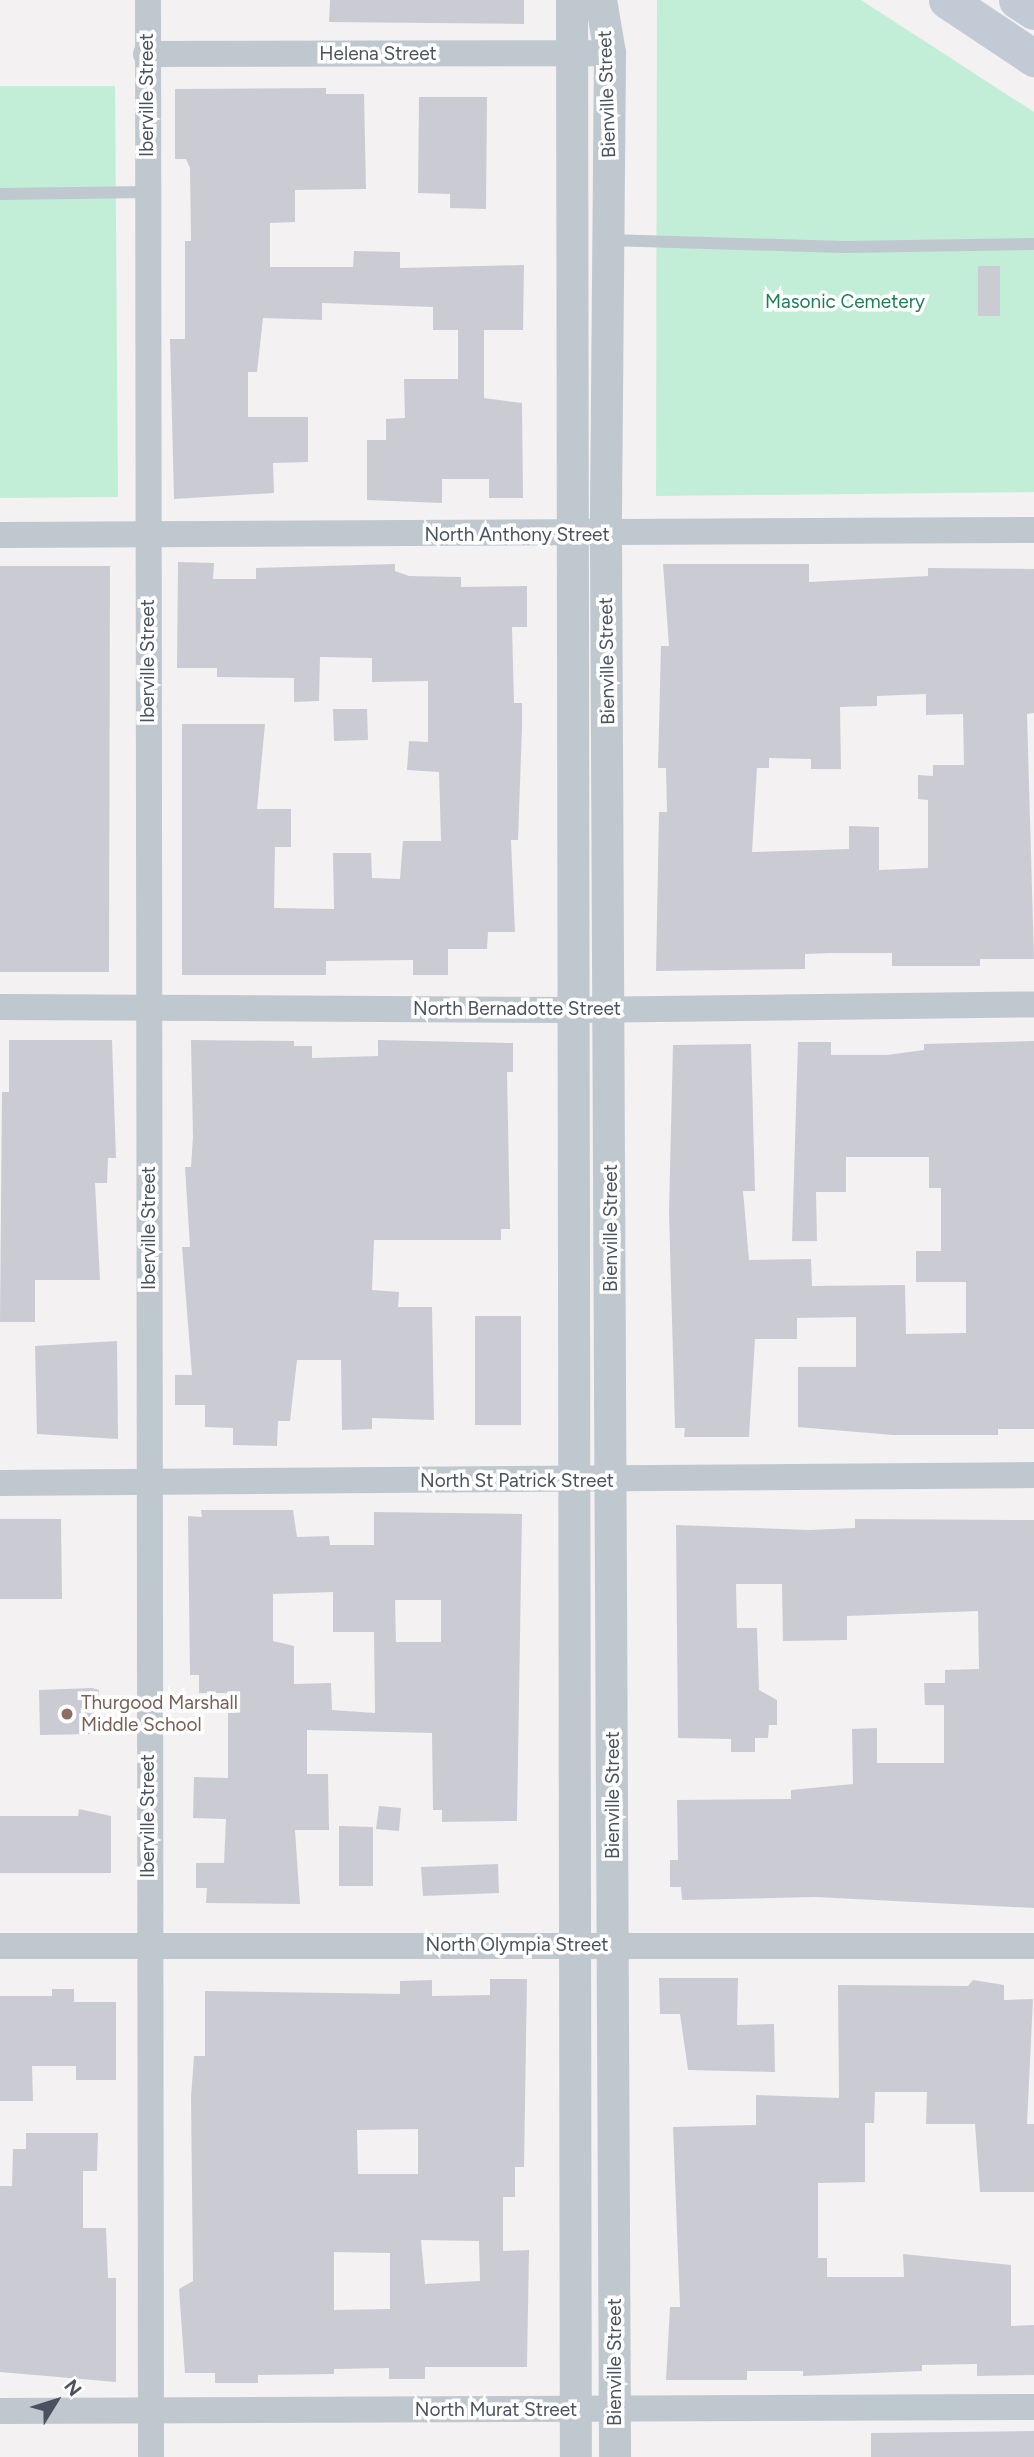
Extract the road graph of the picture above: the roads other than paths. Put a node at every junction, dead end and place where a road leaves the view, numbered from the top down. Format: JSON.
{"nodes":[{"id":1,"x":148,"y":0,"type":"edge"},
{"id":2,"x":572,"y":0,"type":"edge"},
{"id":3,"x":601,"y":0,"type":"edge"},
{"id":4,"x":947,"y":0,"type":"edge"},
{"id":5,"x":1017,"y":0,"type":"edge"},
{"id":6,"x":1034,"y":11,"type":"edge"},
{"id":7,"x":610,"y":53,"type":"junction"},
{"id":8,"x":146,"y":54,"type":"junction"},
{"id":9,"x":574,"y":54,"type":"junction"},
{"id":10,"x":1034,"y":58,"type":"edge"},
{"id":11,"x":148,"y":192,"type":"junction"},
{"id":12,"x":0,"y":194,"type":"edge"},
{"id":13,"x":608,"y":240,"type":"junction"},
{"id":14,"x":1034,"y":244,"type":"edge"},
{"id":15,"x":1034,"y":530,"type":"edge"},
{"id":16,"x":573,"y":534,"type":"junction"},
{"id":17,"x":606,"y":534,"type":"junction"},
{"id":18,"x":0,"y":535,"type":"edge"},
{"id":19,"x":147,"y":536,"type":"junction"},
{"id":20,"x":1034,"y":1004,"type":"edge"},
{"id":21,"x":0,"y":1007,"type":"edge"},
{"id":22,"x":149,"y":1007,"type":"junction"},
{"id":23,"x":574,"y":1010,"type":"junction"},
{"id":24,"x":610,"y":1010,"type":"junction"},
{"id":25,"x":1034,"y":1475,"type":"edge"},
{"id":26,"x":575,"y":1480,"type":"junction"},
{"id":27,"x":612,"y":1480,"type":"junction"},
{"id":28,"x":150,"y":1482,"type":"junction"},
{"id":29,"x":0,"y":1483,"type":"edge"},
{"id":30,"x":147,"y":1945,"type":"junction"},
{"id":31,"x":613,"y":1945,"type":"junction"},
{"id":32,"x":575,"y":1946,"type":"junction"},
{"id":33,"x":1034,"y":1946,"type":"edge"},
{"id":34,"x":0,"y":1947,"type":"edge"},
{"id":35,"x":1034,"y":2407,"type":"edge"},
{"id":36,"x":615,"y":2409,"type":"junction"},
{"id":37,"x":576,"y":2410,"type":"junction"},
{"id":38,"x":0,"y":2411,"type":"edge"},
{"id":39,"x":150,"y":2412,"type":"junction"},
{"id":40,"x":151,"y":2457,"type":"edge"},
{"id":41,"x":576,"y":2457,"type":"edge"},
{"id":42,"x":615,"y":2457,"type":"edge"}],
"edges":[{"from":1,"to":8,"type":"street","name":"Iberville Street"},
{"from":2,"to":9,"type":"street","name":"Bienville Street"},
{"from":3,"to":7,"type":"street","name":"Bienville Street"},
{"from":4,"to":10,"type":"main road"},
{"from":5,"to":6,"type":"main road"},
{"from":7,"to":9,"type":"street","name":"Helena Street"},
{"from":7,"to":13,"type":"street","name":"Bienville Street"},
{"from":8,"to":9,"type":"street","name":"Helena Street"},
{"from":8,"to":11,"type":"street","name":"Iberville Street"},
{"from":9,"to":16,"type":"street","name":"Bienville Street"},
{"from":11,"to":12,"type":"lane"},
{"from":11,"to":19,"type":"street","name":"Iberville Street"},
{"from":13,"to":14,"type":"lane"},
{"from":13,"to":17,"type":"street","name":"Bienville Street"},
{"from":15,"to":17,"type":"street","name":"North Anthony Street"},
{"from":16,"to":17,"type":"street","name":"North Anthony Street"},
{"from":16,"to":19,"type":"street","name":"North Anthony Street"},
{"from":16,"to":23,"type":"street","name":"Bienville Street"},
{"from":17,"to":24,"type":"street","name":"Bienville Street"},
{"from":18,"to":19,"type":"street","name":"North Anthony Street"},
{"from":19,"to":22,"type":"street","name":"Iberville Street"},
{"from":20,"to":24,"type":"street","name":"North Bernadotte Street"},
{"from":21,"to":22,"type":"street","name":"North Bernadotte Street"},
{"from":22,"to":23,"type":"street","name":"North Bernadotte Street"},
{"from":22,"to":28,"type":"street","name":"Iberville Street"},
{"from":23,"to":24,"type":"street","name":"North Bernadotte Street"},
{"from":23,"to":26,"type":"street","name":"Bienville Street"},
{"from":24,"to":27,"type":"street","name":"Bienville Street"},
{"from":25,"to":27,"type":"street","name":"North St Patrick Street"},
{"from":26,"to":27,"type":"street","name":"North St Patrick Street"},
{"from":26,"to":28,"type":"street","name":"North St Patrick Street"},
{"from":26,"to":32,"type":"street","name":"Bienville Street"},
{"from":27,"to":31,"type":"street","name":"Bienville Street"},
{"from":28,"to":29,"type":"street","name":"North St Patrick Street"},
{"from":28,"to":30,"type":"street","name":"Iberville Street"},
{"from":30,"to":32,"type":"street","name":"North Olympia Street"},
{"from":30,"to":34,"type":"street","name":"North Olympia Street"},
{"from":30,"to":39,"type":"street","name":"Iberville Street"},
{"from":31,"to":32,"type":"street","name":"North Olympia Street"},
{"from":31,"to":33,"type":"street","name":"North Olympia Street"},
{"from":31,"to":36,"type":"street","name":"Bienville Street"},
{"from":32,"to":37,"type":"street","name":"Bienville Street"},
{"from":35,"to":36,"type":"street","name":"North Murat Street"},
{"from":36,"to":37,"type":"street","name":"North Murat Street"},
{"from":36,"to":42,"type":"street","name":"Bienville Street"},
{"from":37,"to":39,"type":"street","name":"North Murat Street"},
{"from":37,"to":41,"type":"street","name":"Bienville Street"},
{"from":38,"to":39,"type":"street","name":"North Murat Street"},
{"from":39,"to":40,"type":"street","name":"Iberville Street"}]}
